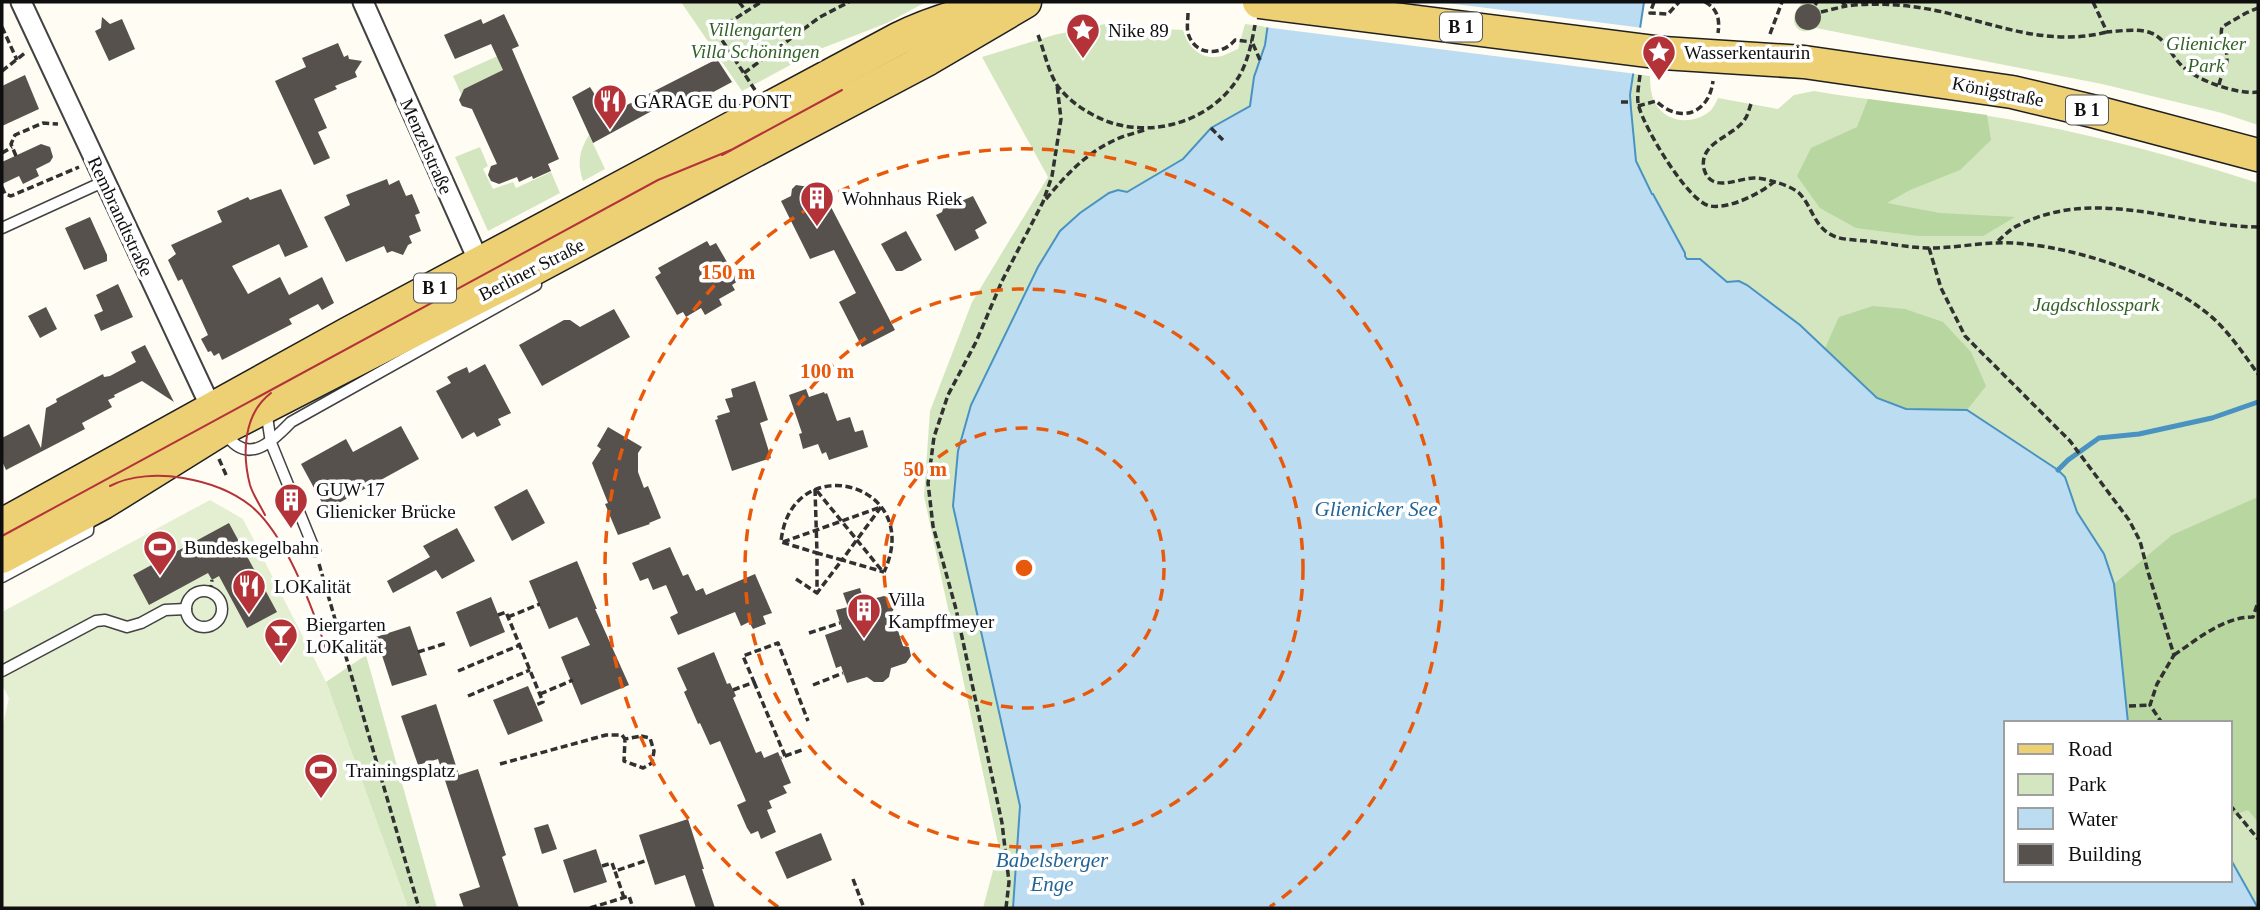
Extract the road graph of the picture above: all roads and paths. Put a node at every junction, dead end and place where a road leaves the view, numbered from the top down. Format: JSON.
{"nodes":[{"id":1,"x":21,"y":2,"type":"edge"},
{"id":2,"x":363,"y":2,"type":"edge"},
{"id":3,"x":739,"y":2,"type":"edge"},
{"id":4,"x":761,"y":2,"type":"edge"},
{"id":5,"x":849,"y":2,"type":"edge"},
{"id":6,"x":1024,"y":2,"type":"edge"},
{"id":7,"x":1259,"y":2,"type":"edge"},
{"id":8,"x":1654,"y":2,"type":"edge"},
{"id":9,"x":1679,"y":2,"type":"edge"},
{"id":10,"x":1705,"y":2,"type":"edge"},
{"id":11,"x":1782,"y":2,"type":"edge"},
{"id":12,"x":1842,"y":2,"type":"edge"},
{"id":13,"x":2093,"y":2,"type":"edge"},
{"id":14,"x":1846,"y":6,"type":"junction"},
{"id":15,"x":2258,"y":8,"type":"edge"},
{"id":16,"x":983,"y":10,"type":"junction"},
{"id":17,"x":746,"y":11,"type":"junction"},
{"id":18,"x":1821,"y":12,"type":"dead end"},
{"id":19,"x":1188,"y":13,"type":"dead end"},
{"id":20,"x":1720,"y":22,"type":"dead end"},
{"id":21,"x":2,"y":27,"type":"edge"},
{"id":22,"x":2107,"y":32,"type":"junction"},
{"id":23,"x":1038,"y":35,"type":"dead end"},
{"id":24,"x":38,"y":39,"type":"junction"},
{"id":25,"x":943,"y":42,"type":"junction"},
{"id":26,"x":1252,"y":43,"type":"junction"},
{"id":27,"x":17,"y":60,"type":"junction"},
{"id":28,"x":1260,"y":60,"type":"dead end"},
{"id":29,"x":1772,"y":61,"type":"junction"},
{"id":30,"x":1723,"y":68,"type":"junction"},
{"id":31,"x":2,"y":71,"type":"edge"},
{"id":32,"x":1640,"y":75,"type":"dead end"},
{"id":33,"x":907,"y":83,"type":"dead end"},
{"id":34,"x":1057,"y":85,"type":"junction"},
{"id":35,"x":2219,"y":85,"type":"junction"},
{"id":36,"x":2258,"y":92,"type":"edge"},
{"id":37,"x":1621,"y":102,"type":"dead end"},
{"id":38,"x":1630,"y":102,"type":"dead end"},
{"id":39,"x":1751,"y":104,"type":"dead end"},
{"id":40,"x":1638,"y":106,"type":"junction"},
{"id":41,"x":76,"y":119,"type":"junction"},
{"id":42,"x":1211,"y":128,"type":"dead end"},
{"id":43,"x":1149,"y":129,"type":"junction"},
{"id":44,"x":1223,"y":140,"type":"dead end"},
{"id":45,"x":12,"y":147,"type":"junction"},
{"id":46,"x":2,"y":153,"type":"edge"},
{"id":47,"x":2258,"y":155,"type":"edge"},
{"id":48,"x":16,"y":156,"type":"dead end"},
{"id":49,"x":707,"y":156,"type":"dead end"},
{"id":50,"x":95,"y":160,"type":"junction"},
{"id":51,"x":657,"y":167,"type":"junction"},
{"id":52,"x":105,"y":181,"type":"junction"},
{"id":53,"x":1774,"y":182,"type":"junction"},
{"id":54,"x":2,"y":187,"type":"edge"},
{"id":55,"x":1043,"y":202,"type":"junction"},
{"id":56,"x":2258,"y":227,"type":"edge"},
{"id":57,"x":2,"y":228,"type":"edge"},
{"id":58,"x":1996,"y":243,"type":"junction"},
{"id":59,"x":1929,"y":248,"type":"junction"},
{"id":60,"x":485,"y":276,"type":"junction"},
{"id":61,"x":535,"y":279,"type":"junction"},
{"id":62,"x":2258,"y":374,"type":"edge"},
{"id":63,"x":278,"y":414,"type":"junction"},
{"id":64,"x":217,"y":418,"type":"junction"},
{"id":65,"x":271,"y":443,"type":"junction"},
{"id":66,"x":816,"y":489,"type":"junction"},
{"id":67,"x":881,"y":506,"type":"junction"},
{"id":68,"x":90,"y":510,"type":"junction"},
{"id":69,"x":841,"y":521,"type":"junction"},
{"id":70,"x":2,"y":525,"type":"edge"},
{"id":71,"x":816,"y":530,"type":"junction"},
{"id":72,"x":857,"y":540,"type":"junction"},
{"id":73,"x":781,"y":542,"type":"junction"},
{"id":74,"x":316,"y":551,"type":"joint"},
{"id":75,"x":817,"y":553,"type":"junction"},
{"id":76,"x":2,"y":557,"type":"edge"},
{"id":77,"x":842,"y":560,"type":"junction"},
{"id":78,"x":884,"y":572,"type":"junction"},
{"id":79,"x":2,"y":577,"type":"edge"},
{"id":80,"x":796,"y":579,"type":"dead end"},
{"id":81,"x":212,"y":580,"type":"dead end"},
{"id":82,"x":210,"y":592,"type":"junction"},
{"id":83,"x":817,"y":593,"type":"junction"},
{"id":84,"x":2258,"y":602,"type":"edge"},
{"id":85,"x":540,"y":604,"type":"dead end"},
{"id":86,"x":186,"y":608,"type":"junction"},
{"id":87,"x":498,"y":615,"type":"dead end"},
{"id":88,"x":508,"y":617,"type":"junction"},
{"id":89,"x":2256,"y":618,"type":"edge"},
{"id":90,"x":840,"y":623,"type":"dead end"},
{"id":91,"x":809,"y":633,"type":"dead end"},
{"id":92,"x":447,"y":643,"type":"dead end"},
{"id":93,"x":520,"y":645,"type":"junction"},
{"id":94,"x":418,"y":652,"type":"dead end"},
{"id":95,"x":2174,"y":655,"type":"junction"},
{"id":96,"x":530,"y":670,"type":"junction"},
{"id":97,"x":2,"y":671,"type":"edge"},
{"id":98,"x":458,"y":671,"type":"dead end"},
{"id":99,"x":843,"y":673,"type":"dead end"},
{"id":100,"x":573,"y":680,"type":"dead end"},
{"id":101,"x":754,"y":682,"type":"junction"},
{"id":102,"x":813,"y":685,"type":"dead end"},
{"id":103,"x":733,"y":690,"type":"dead end"},
{"id":104,"x":540,"y":694,"type":"junction"},
{"id":105,"x":468,"y":696,"type":"dead end"},
{"id":106,"x":536,"y":705,"type":"dead end"},
{"id":107,"x":2150,"y":705,"type":"junction"},
{"id":108,"x":2129,"y":706,"type":"dead end"},
{"id":109,"x":808,"y":720,"type":"dead end"},
{"id":110,"x":2161,"y":721,"type":"edge"},
{"id":111,"x":625,"y":739,"type":"junction"},
{"id":112,"x":802,"y":750,"type":"dead end"},
{"id":113,"x":500,"y":764,"type":"dead end"},
{"id":114,"x":2232,"y":807,"type":"edge"},
{"id":115,"x":2258,"y":839,"type":"edge"},
{"id":116,"x":648,"y":860,"type":"dead end"},
{"id":117,"x":602,"y":866,"type":"dead end"},
{"id":118,"x":615,"y":872,"type":"junction"},
{"id":119,"x":853,"y":879,"type":"dead end"},
{"id":120,"x":624,"y":898,"type":"junction"},
{"id":121,"x":419,"y":908,"type":"edge"},
{"id":122,"x":590,"y":908,"type":"edge"},
{"id":123,"x":633,"y":908,"type":"edge"},
{"id":124,"x":864,"y":908,"type":"edge"},
{"id":125,"x":1006,"y":908,"type":"edge"}],
"edges":[{"from":1,"to":24,"type":"street","name":"Rembrandtstraße"},
{"from":2,"to":60,"type":"street","name":"Menzelstraße"},
{"from":3,"to":17,"type":"path"},
{"from":4,"to":17,"type":"path"},
{"from":5,"to":17,"type":"path"},
{"from":6,"to":16,"type":"main road","name":"Berliner Straße","number":"B 1"},
{"from":6,"to":25,"type":"main road","name":"Berliner Straße","number":"B 1"},
{"from":7,"to":30,"type":"main road","number":"B 1","bridge":true},
{"from":8,"to":9,"type":"path"},
{"from":10,"to":20,"type":"path"},
{"from":11,"to":29,"type":"path"},
{"from":12,"to":14,"type":"path"},
{"from":13,"to":22,"type":"path"},
{"from":14,"to":18,"type":"path"},
{"from":14,"to":22,"type":"path"},
{"from":15,"to":35,"type":"path"},
{"from":16,"to":25,"type":"lane"},
{"from":16,"to":51,"type":"main road","name":"Berliner Straße","number":"B 1"},
{"from":19,"to":26,"type":"path"},
{"from":21,"to":27,"type":"path"},
{"from":22,"to":35,"type":"path"},
{"from":23,"to":34,"type":"path"},
{"from":24,"to":27,"type":"path"},
{"from":24,"to":41,"type":"street","name":"Rembrandtstraße"},
{"from":25,"to":33,"type":"lane"},
{"from":25,"to":61,"type":"main road","name":"Berliner Straße","number":"B 1"},
{"from":26,"to":28,"type":"path"},
{"from":26,"to":43,"type":"path"},
{"from":27,"to":31,"type":"path"},
{"from":29,"to":30,"type":"main road","name":"Königstraße","number":"B 1"},
{"from":29,"to":47,"type":"main road","name":"Königstraße","number":"B 1"},
{"from":30,"to":40,"type":"path"},
{"from":32,"to":40,"type":"path"},
{"from":34,"to":43,"type":"path"},
{"from":34,"to":55,"type":"path"},
{"from":35,"to":36,"type":"path"},
{"from":37,"to":38,"type":"path"},
{"from":39,"to":53,"type":"path"},
{"from":40,"to":53,"type":"path"},
{"from":41,"to":45,"type":"path"},
{"from":41,"to":50,"type":"street","name":"Rembrandtstraße"},
{"from":42,"to":44,"type":"path"},
{"from":43,"to":55,"type":"path"},
{"from":45,"to":46,"type":"path"},
{"from":45,"to":48,"type":"path"},
{"from":49,"to":51,"type":"lane"},
{"from":50,"to":52,"type":"street","name":"Rembrandtstraße"},
{"from":50,"to":54,"type":"path"},
{"from":51,"to":60,"type":"main road","name":"Berliner Straße","number":"B 1"},
{"from":52,"to":57,"type":"lane"},
{"from":52,"to":64,"type":"street","name":"Rembrandtstraße"},
{"from":53,"to":59,"type":"path"},
{"from":55,"to":125,"type":"path"},
{"from":56,"to":58,"type":"path"},
{"from":58,"to":59,"type":"path"},
{"from":58,"to":62,"type":"path"},
{"from":59,"to":95,"type":"path"},
{"from":60,"to":61,"type":"main road","name":"Berliner Straße","number":"B 1"},
{"from":60,"to":63,"type":"main road","name":"Berliner Straße","number":"B 1"},
{"from":60,"to":64,"type":"main road","name":"Berliner Straße","number":"B 1"},
{"from":61,"to":63,"type":"lane"},
{"from":63,"to":64,"type":"main road","name":"Berliner Straße","number":"B 1"},
{"from":63,"to":65,"type":"lane"},
{"from":63,"to":65,"type":"lane"},
{"from":64,"to":65,"type":"lane"},
{"from":64,"to":68,"type":"main road","name":"Berliner Straße","number":"B 1"},
{"from":64,"to":70,"type":"main road","name":"Berliner Straße","number":"B 1"},
{"from":65,"to":74,"type":"lane"},
{"from":66,"to":67,"type":"path"},
{"from":66,"to":69,"type":"path"},
{"from":66,"to":71,"type":"path"},
{"from":66,"to":73,"type":"path"},
{"from":67,"to":69,"type":"path"},
{"from":67,"to":72,"type":"path"},
{"from":67,"to":78,"type":"path"},
{"from":68,"to":76,"type":"main road","name":"Berliner Straße","number":"B 1"},
{"from":68,"to":79,"type":"lane"},
{"from":69,"to":71,"type":"path"},
{"from":69,"to":72,"type":"path"},
{"from":71,"to":73,"type":"path"},
{"from":71,"to":75,"type":"path"},
{"from":72,"to":77,"type":"path"},
{"from":72,"to":78,"type":"path"},
{"from":73,"to":75,"type":"path"},
{"from":74,"to":121,"type":"path"},
{"from":75,"to":77,"type":"path"},
{"from":75,"to":83,"type":"path"},
{"from":77,"to":78,"type":"path"},
{"from":77,"to":83,"type":"path"},
{"from":80,"to":83,"type":"path"},
{"from":81,"to":82,"type":"path"},
{"from":82,"to":86,"type":"lane"},
{"from":82,"to":86,"type":"lane"},
{"from":84,"to":89,"type":"path"},
{"from":85,"to":88,"type":"path"},
{"from":86,"to":97,"type":"lane"},
{"from":87,"to":88,"type":"path"},
{"from":88,"to":93,"type":"path"},
{"from":89,"to":95,"type":"path"},
{"from":90,"to":91,"type":"path"},
{"from":92,"to":94,"type":"path"},
{"from":93,"to":96,"type":"path"},
{"from":93,"to":98,"type":"path"},
{"from":95,"to":107,"type":"path"},
{"from":96,"to":104,"type":"path"},
{"from":96,"to":105,"type":"path"},
{"from":99,"to":102,"type":"path"},
{"from":100,"to":104,"type":"path"},
{"from":101,"to":103,"type":"path"},
{"from":101,"to":109,"type":"path"},
{"from":101,"to":112,"type":"path"},
{"from":104,"to":106,"type":"path"},
{"from":107,"to":108,"type":"path"},
{"from":107,"to":110,"type":"path"},
{"from":111,"to":111,"type":"path"},
{"from":111,"to":113,"type":"path"},
{"from":114,"to":115,"type":"path"},
{"from":116,"to":118,"type":"path"},
{"from":117,"to":118,"type":"path"},
{"from":118,"to":120,"type":"path"},
{"from":119,"to":124,"type":"path"},
{"from":120,"to":122,"type":"path"},
{"from":120,"to":123,"type":"path"}]}
